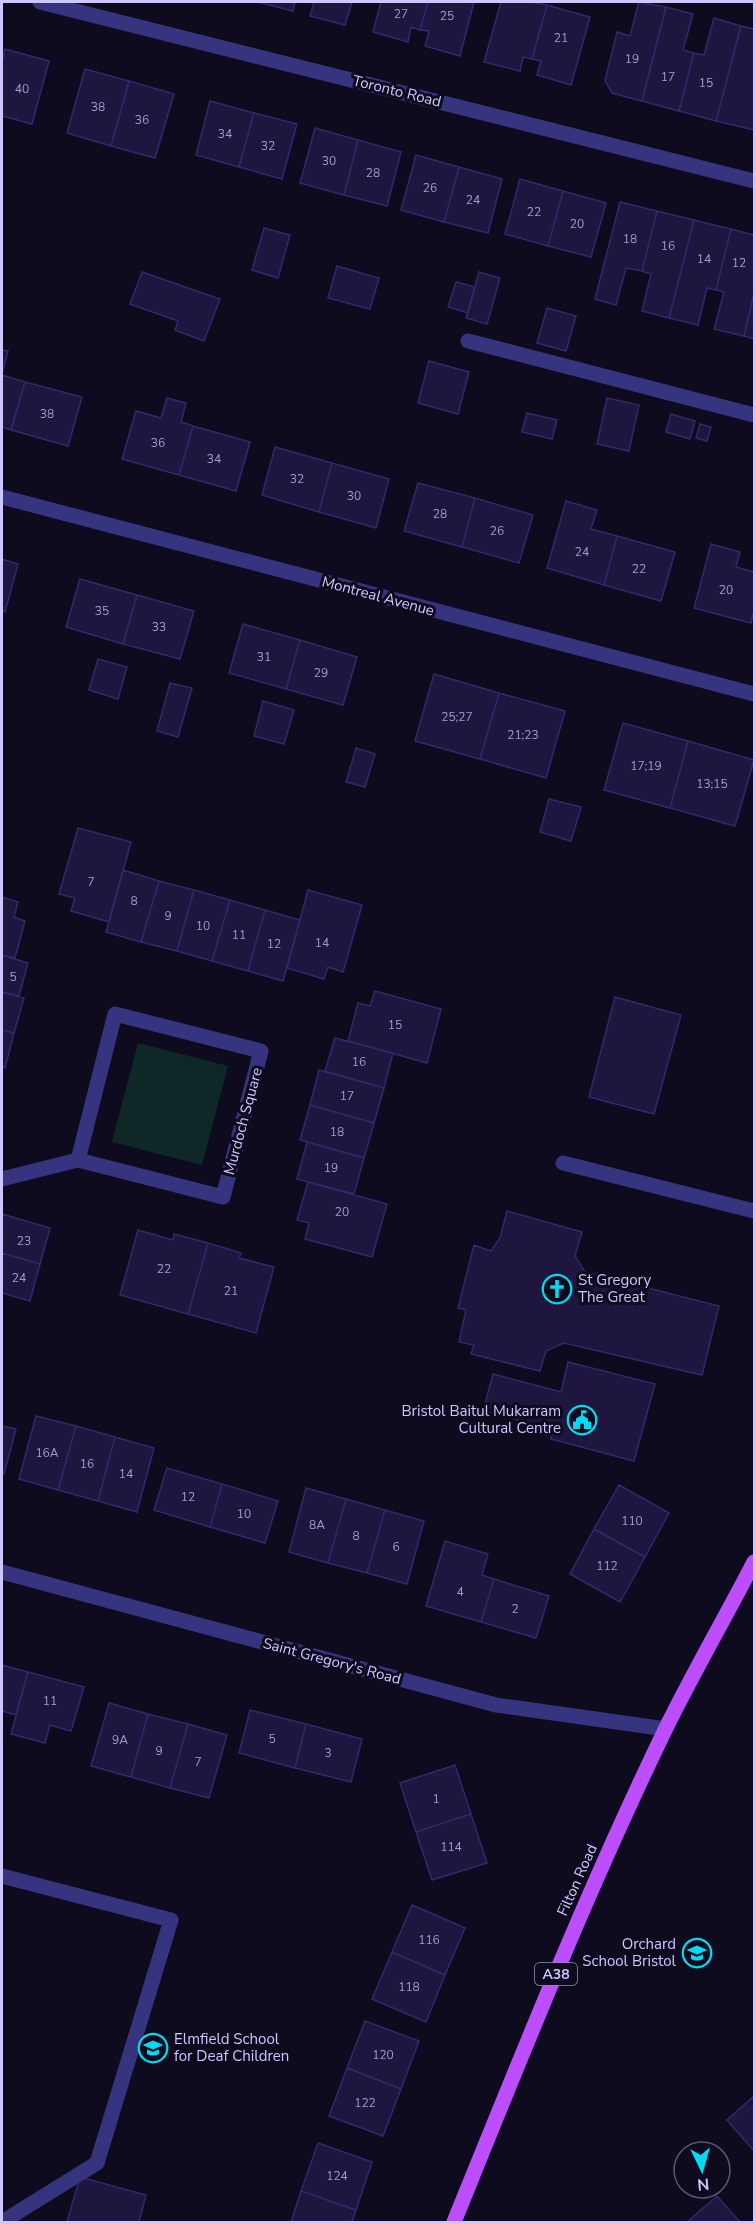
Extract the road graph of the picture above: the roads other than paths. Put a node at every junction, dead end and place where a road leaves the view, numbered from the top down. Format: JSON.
{"nodes":[{"id":1,"x":40,"y":2,"type":"edge"},
{"id":2,"x":754,"y":181,"type":"edge"},
{"id":3,"x":468,"y":340,"type":"dead end"},
{"id":4,"x":754,"y":415,"type":"edge"},
{"id":5,"x":2,"y":497,"type":"edge"},
{"id":6,"x":754,"y":694,"type":"edge"},
{"id":7,"x":78,"y":1160,"type":"junction"},
{"id":8,"x":563,"y":1163,"type":"dead end"},
{"id":9,"x":2,"y":1179,"type":"edge"},
{"id":10,"x":754,"y":1211,"type":"edge"},
{"id":11,"x":754,"y":1562,"type":"edge"},
{"id":12,"x":2,"y":1572,"type":"edge"},
{"id":13,"x":666,"y":1729,"type":"junction"},
{"id":14,"x":2,"y":1876,"type":"edge"},
{"id":15,"x":2,"y":2222,"type":"edge"},
{"id":16,"x":453,"y":2223,"type":"edge"}],
"edges":[{"from":1,"to":2,"type":"street","name":"Toronto Road"},
{"from":3,"to":4,"type":"street"},
{"from":5,"to":6,"type":"street","name":"Montreal Avenue"},
{"from":7,"to":7,"type":"street","name":"Murdoch Square"},
{"from":7,"to":9,"type":"street","name":"Murdoch Square"},
{"from":8,"to":10,"type":"street"},
{"from":11,"to":13,"type":"main road","name":"Filton Road","number":"A38"},
{"from":12,"to":13,"type":"street","name":"Saint Gregory's Road"},
{"from":13,"to":16,"type":"main road","name":"Filton Road","number":"A38"},
{"from":14,"to":15,"type":"street"}]}
